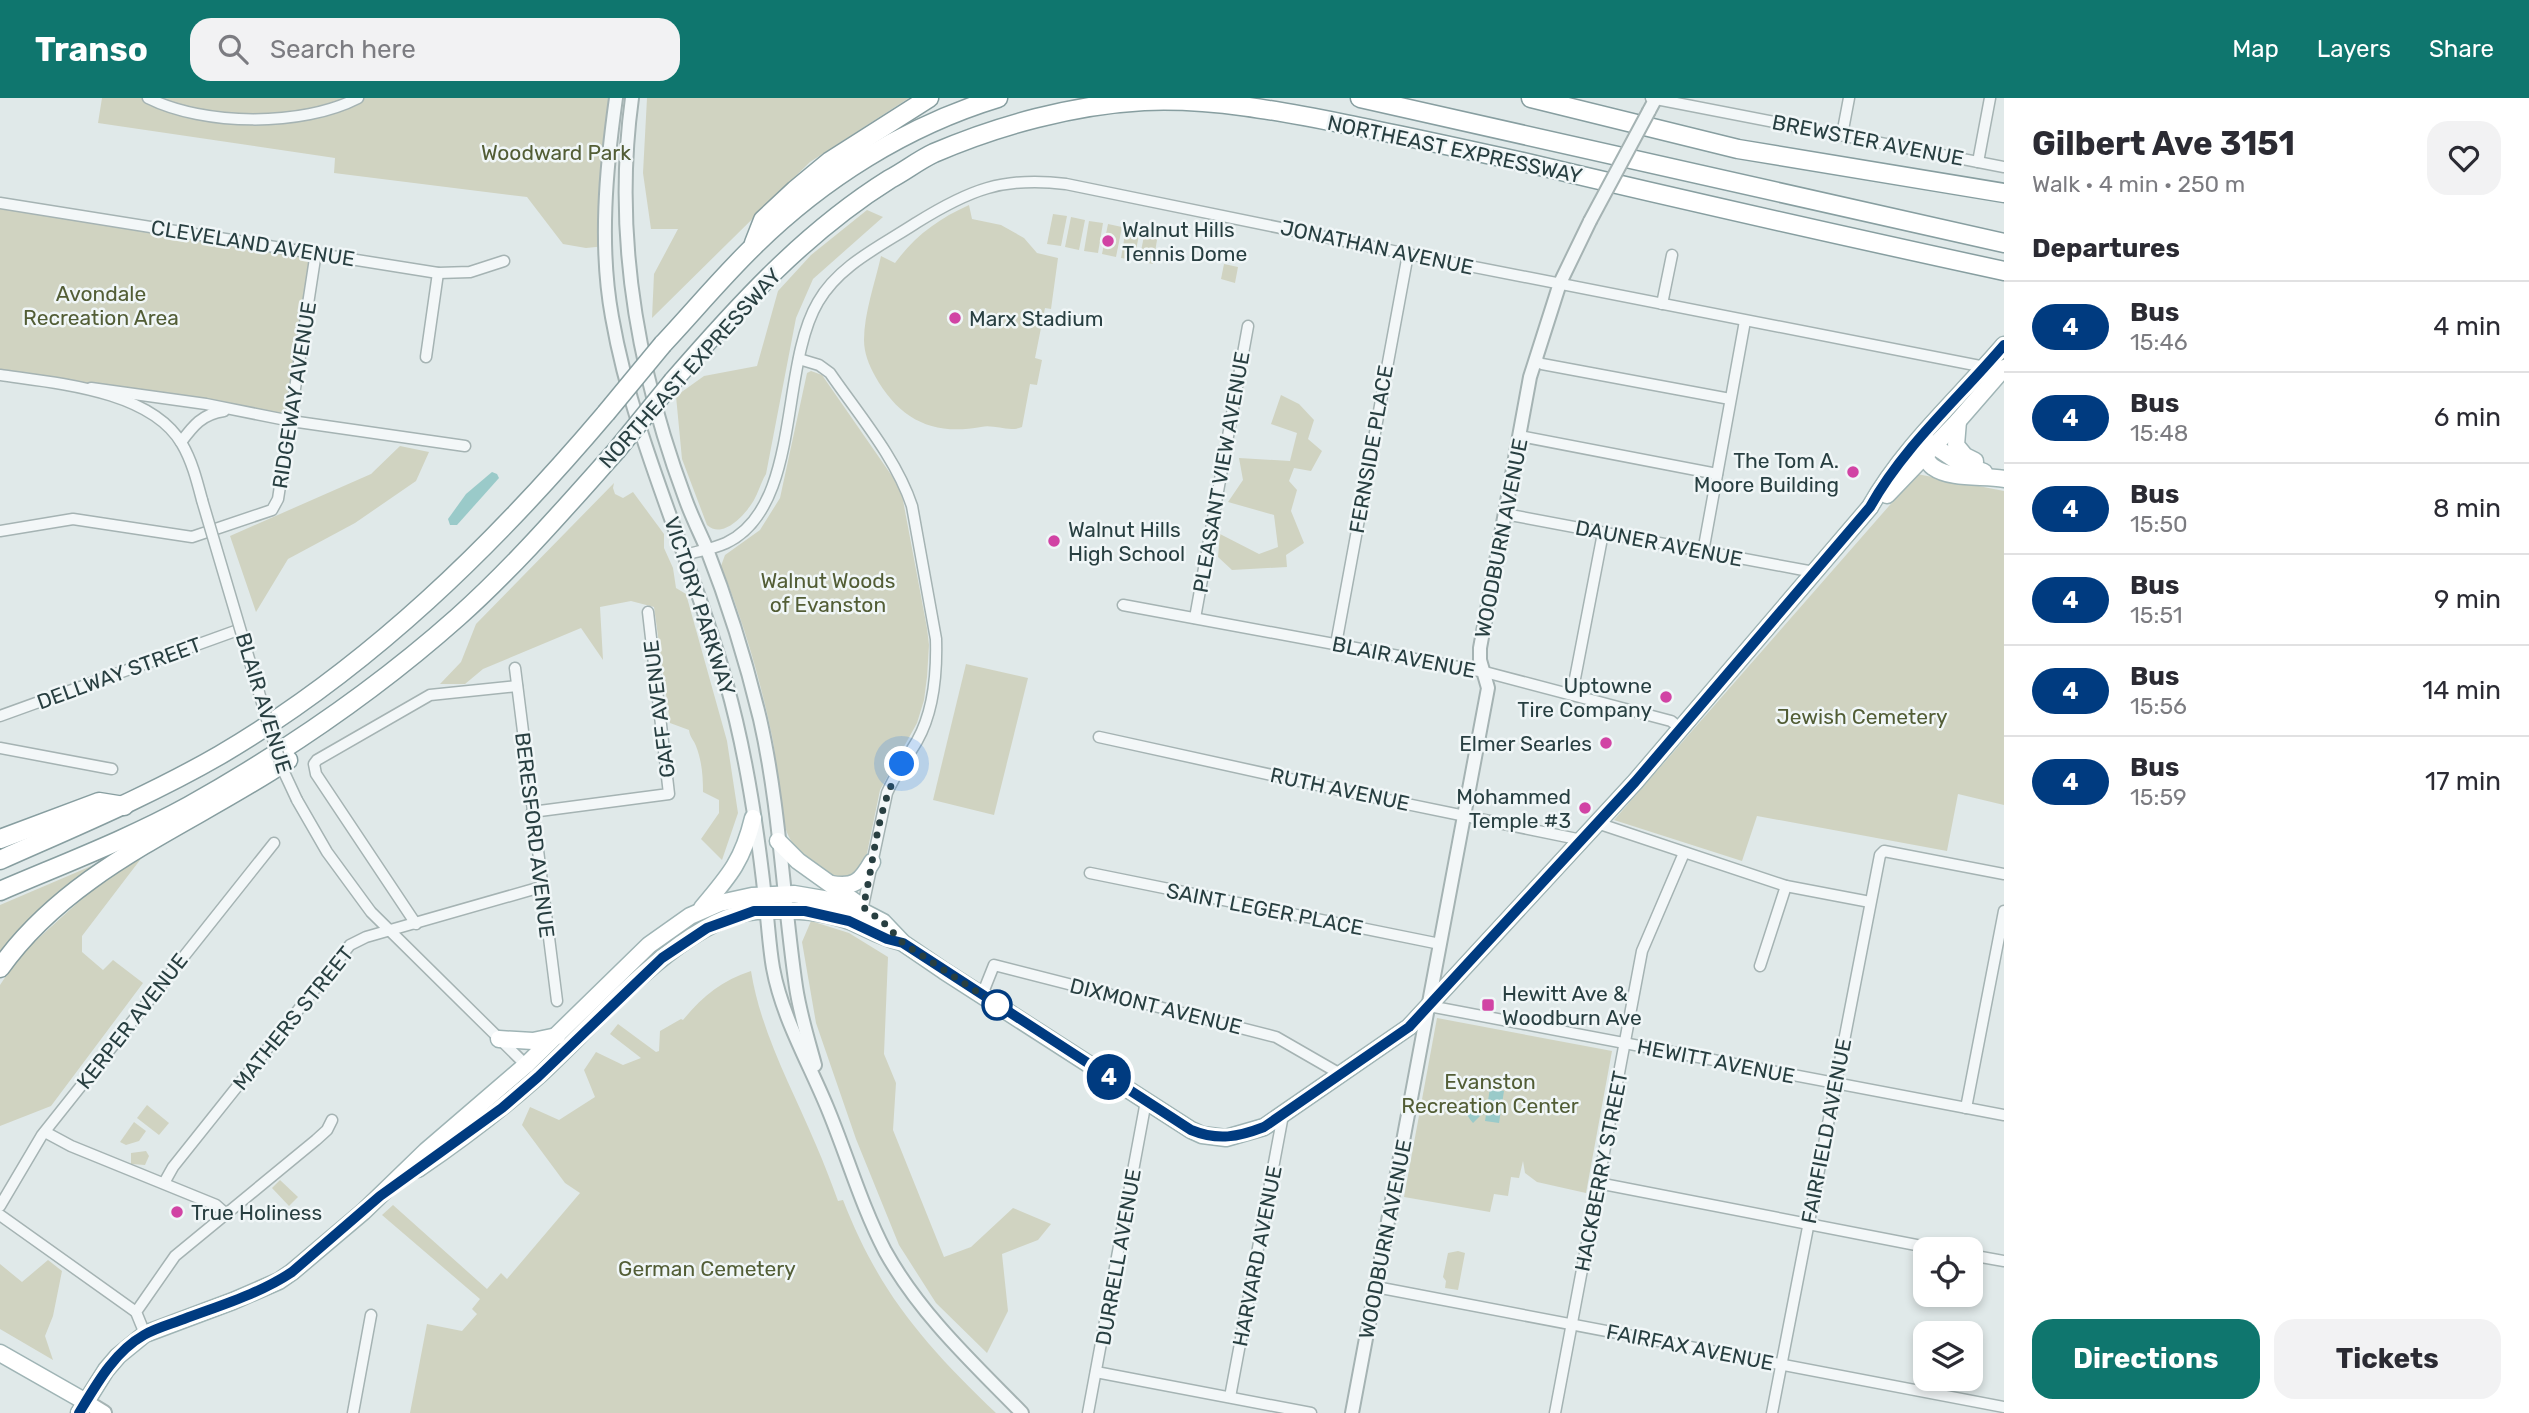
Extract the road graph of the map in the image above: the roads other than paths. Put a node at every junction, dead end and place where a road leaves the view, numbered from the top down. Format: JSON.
{"nodes":[{"id":1,"x":148,"y":98,"type":"edge"},
{"id":2,"x":358,"y":98,"type":"edge"},
{"id":3,"x":616,"y":98,"type":"edge"},
{"id":4,"x":632,"y":98,"type":"edge"},
{"id":5,"x":929,"y":98,"type":"edge"},
{"id":6,"x":998,"y":98,"type":"edge"},
{"id":7,"x":1360,"y":98,"type":"edge"},
{"id":8,"x":1531,"y":98,"type":"edge"},
{"id":9,"x":1849,"y":98,"type":"edge"},
{"id":10,"x":1990,"y":98,"type":"edge"},
{"id":11,"x":1653,"y":102,"type":"edge"},
{"id":12,"x":1842,"y":135,"type":"junction"},
{"id":13,"x":1978,"y":162,"type":"junction"},
{"id":14,"x":2004,"y":166,"type":"edge"},
{"id":15,"x":2004,"y":193,"type":"edge"},
{"id":16,"x":0,"y":204,"type":"edge"},
{"id":17,"x":2004,"y":243,"type":"edge"},
{"id":18,"x":753,"y":247,"type":"junction"},
{"id":19,"x":316,"y":252,"type":"junction"},
{"id":20,"x":1408,"y":254,"type":"junction"},
{"id":21,"x":1672,"y":255,"type":"dead end"},
{"id":22,"x":505,"y":261,"type":"dead end"},
{"id":23,"x":2004,"y":271,"type":"edge"},
{"id":24,"x":439,"y":273,"type":"junction"},
{"id":25,"x":1560,"y":283,"type":"junction"},
{"id":26,"x":1662,"y":304,"type":"junction"},
{"id":27,"x":1745,"y":321,"type":"junction"},
{"id":28,"x":1248,"y":326,"type":"dead end"},
{"id":29,"x":2004,"y":345,"type":"edge"},
{"id":30,"x":426,"y":357,"type":"dead end"},
{"id":31,"x":799,"y":359,"type":"junction"},
{"id":32,"x":1535,"y":360,"type":"junction"},
{"id":33,"x":1985,"y":367,"type":"junction"},
{"id":34,"x":2004,"y":368,"type":"edge"},
{"id":35,"x":0,"y":375,"type":"edge"},
{"id":36,"x":91,"y":388,"type":"junction"},
{"id":37,"x":1730,"y":399,"type":"junction"},
{"id":38,"x":231,"y":410,"type":"junction"},
{"id":39,"x":291,"y":421,"type":"junction"},
{"id":40,"x":1958,"y":421,"type":"junction"},
{"id":41,"x":1520,"y":436,"type":"junction"},
{"id":42,"x":181,"y":442,"type":"junction"},
{"id":43,"x":1924,"y":445,"type":"junction"},
{"id":44,"x":465,"y":446,"type":"dead end"},
{"id":45,"x":1717,"y":474,"type":"junction"},
{"id":46,"x":2001,"y":476,"type":"edge"},
{"id":47,"x":1505,"y":514,"type":"junction"},
{"id":48,"x":0,"y":531,"type":"edge"},
{"id":49,"x":1603,"y":533,"type":"junction"},
{"id":50,"x":706,"y":549,"type":"junction"},
{"id":51,"x":1703,"y":552,"type":"junction"},
{"id":52,"x":685,"y":555,"type":"junction"},
{"id":53,"x":1814,"y":572,"type":"junction"},
{"id":54,"x":1123,"y":605,"type":"dead end"},
{"id":55,"x":648,"y":612,"type":"dead end"},
{"id":56,"x":1195,"y":618,"type":"junction"},
{"id":57,"x":238,"y":630,"type":"dead end"},
{"id":58,"x":1336,"y":644,"type":"junction"},
{"id":59,"x":516,"y":668,"type":"dead end"},
{"id":60,"x":1485,"y":673,"type":"junction"},
{"id":61,"x":517,"y":686,"type":"junction"},
{"id":62,"x":1572,"y":694,"type":"junction"},
{"id":63,"x":343,"y":709,"type":"junction"},
{"id":64,"x":0,"y":716,"type":"edge"},
{"id":65,"x":1680,"y":728,"type":"junction"},
{"id":66,"x":1099,"y":737,"type":"dead end"},
{"id":67,"x":0,"y":748,"type":"edge"},
{"id":68,"x":112,"y":769,"type":"dead end"},
{"id":69,"x":124,"y":806,"type":"junction"},
{"id":70,"x":532,"y":812,"type":"junction"},
{"id":71,"x":1466,"y":816,"type":"junction"},
{"id":72,"x":753,"y":818,"type":"junction"},
{"id":73,"x":1597,"y":823,"type":"junction"},
{"id":74,"x":0,"y":839,"type":"edge"},
{"id":75,"x":1582,"y":840,"type":"junction"},
{"id":76,"x":778,"y":841,"type":"junction"},
{"id":77,"x":274,"y":843,"type":"dead end"},
{"id":78,"x":1684,"y":853,"type":"junction"},
{"id":79,"x":0,"y":860,"type":"edge"},
{"id":80,"x":872,"y":862,"type":"junction"},
{"id":81,"x":1090,"y":873,"type":"dead end"},
{"id":82,"x":2004,"y":874,"type":"edge"},
{"id":83,"x":831,"y":884,"type":"junction"},
{"id":84,"x":1786,"y":886,"type":"junction"},
{"id":85,"x":541,"y":887,"type":"junction"},
{"id":86,"x":0,"y":891,"type":"edge"},
{"id":87,"x":786,"y":894,"type":"junction"},
{"id":88,"x":1870,"y":902,"type":"junction"},
{"id":89,"x":766,"y":903,"type":"junction"},
{"id":90,"x":701,"y":911,"type":"junction"},
{"id":91,"x":788,"y":911,"type":"junction"},
{"id":92,"x":2004,"y":911,"type":"edge"},
{"id":93,"x":861,"y":915,"type":"junction"},
{"id":94,"x":416,"y":924,"type":"junction"},
{"id":95,"x":388,"y":931,"type":"junction"},
{"id":96,"x":903,"y":943,"type":"junction"},
{"id":97,"x":1440,"y":944,"type":"junction"},
{"id":98,"x":1760,"y":966,"type":"dead end"},
{"id":99,"x":0,"y":968,"type":"edge"},
{"id":100,"x":982,"y":995,"type":"junction"},
{"id":101,"x":557,"y":1001,"type":"dead end"},
{"id":102,"x":1429,"y":1006,"type":"junction"},
{"id":103,"x":557,"y":1036,"type":"junction"},
{"id":104,"x":499,"y":1039,"type":"junction"},
{"id":105,"x":1625,"y":1043,"type":"junction"},
{"id":106,"x":532,"y":1071,"type":"junction"},
{"id":107,"x":1342,"y":1075,"type":"junction"},
{"id":108,"x":1835,"y":1084,"type":"junction"},
{"id":109,"x":1146,"y":1101,"type":"junction"},
{"id":110,"x":1966,"y":1108,"type":"junction"},
{"id":111,"x":827,"y":1109,"type":"junction"},
{"id":112,"x":1283,"y":1115,"type":"junction"},
{"id":113,"x":2004,"y":1115,"type":"edge"},
{"id":114,"x":332,"y":1120,"type":"dead end"},
{"id":115,"x":45,"y":1132,"type":"junction"},
{"id":116,"x":164,"y":1183,"type":"junction"},
{"id":117,"x":1598,"y":1183,"type":"junction"},
{"id":118,"x":0,"y":1206,"type":"edge"},
{"id":119,"x":225,"y":1213,"type":"junction"},
{"id":120,"x":0,"y":1215,"type":"edge"},
{"id":121,"x":1808,"y":1224,"type":"junction"},
{"id":122,"x":1913,"y":1244,"type":"edge"},
{"id":123,"x":1983,"y":1257,"type":"edge"},
{"id":124,"x":2004,"y":1261,"type":"edge"},
{"id":125,"x":1376,"y":1287,"type":"junction"},
{"id":126,"x":136,"y":1312,"type":"junction"},
{"id":127,"x":371,"y":1315,"type":"dead end"},
{"id":128,"x":1572,"y":1324,"type":"junction"},
{"id":129,"x":145,"y":1334,"type":"junction"},
{"id":130,"x":0,"y":1353,"type":"edge"},
{"id":131,"x":1781,"y":1364,"type":"junction"},
{"id":132,"x":1096,"y":1372,"type":"junction"},
{"id":133,"x":1230,"y":1397,"type":"junction"},
{"id":134,"x":82,"y":1407,"type":"edge"},
{"id":135,"x":2004,"y":1407,"type":"edge"},
{"id":136,"x":104,"y":1413,"type":"edge"},
{"id":137,"x":353,"y":1413,"type":"edge"},
{"id":138,"x":1022,"y":1413,"type":"edge"},
{"id":139,"x":1088,"y":1413,"type":"edge"},
{"id":140,"x":1311,"y":1413,"type":"edge"},
{"id":141,"x":1352,"y":1413,"type":"edge"},
{"id":142,"x":1555,"y":1413,"type":"edge"},
{"id":143,"x":1772,"y":1413,"type":"edge"}],
"edges":[{"from":1,"to":2,"type":"street"},
{"from":3,"to":52,"type":"street","name":"VICTORY PARKWAY"},
{"from":4,"to":50,"type":"street","name":"VICTORY PARKWAY"},
{"from":5,"to":18,"type":"highway"},
{"from":6,"to":18,"type":"highway","name":"NORTHEAST EXPRESSWAY"},
{"from":7,"to":17,"type":"highway","name":"NORTHEAST EXPRESSWAY"},
{"from":8,"to":15,"type":"highway"},
{"from":9,"to":12,"type":"street"},
{"from":10,"to":13,"type":"street"},
{"from":11,"to":12,"type":"street","name":"BREWSTER AVENUE"},
{"from":11,"to":25,"type":"street","name":"WOODBURN AVENUE","bridge":true},
{"from":12,"to":13,"type":"street","name":"BREWSTER AVENUE"},
{"from":13,"to":14,"type":"street","name":"BREWSTER AVENUE"},
{"from":16,"to":19,"type":"street","name":"CLEVELAND AVENUE"},
{"from":18,"to":69,"type":"highway","name":"NORTHEAST EXPRESSWAY","bridge":true},
{"from":19,"to":24,"type":"street","name":"CLEVELAND AVENUE"},
{"from":19,"to":39,"type":"street","name":"RIDGEWAY AVENUE"},
{"from":20,"to":25,"type":"street","name":"JONATHAN AVENUE"},
{"from":20,"to":31,"type":"street","name":"JONATHAN AVENUE"},
{"from":20,"to":58,"type":"street","name":"FERNSIDE PLACE"},
{"from":21,"to":26,"type":"street"},
{"from":22,"to":24,"type":"street","name":"CLEVELAND AVENUE"},
{"from":23,"to":63,"type":"highway","name":"NORTHEAST EXPRESSWAY","bridge":true},
{"from":24,"to":30,"type":"street"},
{"from":25,"to":26,"type":"street","name":"JONATHAN AVENUE"},
{"from":25,"to":32,"type":"street","name":"WOODBURN AVENUE"},
{"from":26,"to":27,"type":"street","name":"JONATHAN AVENUE"},
{"from":27,"to":33,"type":"street","name":"JONATHAN AVENUE"},
{"from":27,"to":37,"type":"street"},
{"from":28,"to":56,"type":"street","name":"PLEASANT VIEW AVENUE"},
{"from":29,"to":33,"type":"main road"},
{"from":31,"to":50,"type":"street","name":"JONATHAN AVENUE"},
{"from":31,"to":80,"type":"street"},
{"from":32,"to":37,"type":"street"},
{"from":32,"to":41,"type":"street","name":"WOODBURN AVENUE"},
{"from":33,"to":43,"type":"main road"},
{"from":34,"to":40,"type":"main road"},
{"from":35,"to":36,"type":"street","name":"BLAIR AVENUE"},
{"from":36,"to":38,"type":"street"},
{"from":36,"to":42,"type":"street","name":"BLAIR AVENUE"},
{"from":37,"to":45,"type":"street"},
{"from":38,"to":39,"type":"street"},
{"from":38,"to":42,"type":"street"},
{"from":39,"to":44,"type":"street"},
{"from":39,"to":48,"type":"street","name":"RIDGEWAY AVENUE"},
{"from":40,"to":43,"type":"main road"},
{"from":40,"to":46,"type":"main road"},
{"from":41,"to":45,"type":"street"},
{"from":41,"to":47,"type":"street","name":"WOODBURN AVENUE"},
{"from":42,"to":95,"type":"street","name":"BLAIR AVENUE","bridge":true},
{"from":43,"to":46,"type":"main road"},
{"from":43,"to":53,"type":"main road"},
{"from":45,"to":51,"type":"street"},
{"from":47,"to":49,"type":"street","name":"DAUNER AVENUE"},
{"from":47,"to":60,"type":"street","name":"WOODBURN AVENUE"},
{"from":49,"to":51,"type":"street","name":"DAUNER AVENUE"},
{"from":49,"to":62,"type":"street"},
{"from":50,"to":52,"type":"street","name":"JONATHAN AVENUE"},
{"from":50,"to":76,"type":"street","name":"VICTORY PARKWAY"},
{"from":51,"to":53,"type":"street","name":"DAUNER AVENUE"},
{"from":52,"to":72,"type":"street","name":"VICTORY PARKWAY"},
{"from":53,"to":65,"type":"main road"},
{"from":54,"to":56,"type":"street","name":"BLAIR AVENUE"},
{"from":55,"to":70,"type":"street","name":"GAFF AVENUE"},
{"from":56,"to":58,"type":"street","name":"BLAIR AVENUE"},
{"from":57,"to":64,"type":"street","name":"DELLWAY STREET"},
{"from":58,"to":60,"type":"street","name":"BLAIR AVENUE"},
{"from":59,"to":61,"type":"street","name":"BERESFORD AVENUE"},
{"from":60,"to":62,"type":"street","name":"BLAIR AVENUE"},
{"from":60,"to":71,"type":"street","name":"WOODBURN AVENUE"},
{"from":61,"to":70,"type":"street","name":"BERESFORD AVENUE"},
{"from":61,"to":94,"type":"street"},
{"from":62,"to":65,"type":"street","name":"BLAIR AVENUE"},
{"from":63,"to":86,"type":"highway","name":"NORTHEAST EXPRESSWAY"},
{"from":63,"to":99,"type":"highway"},
{"from":65,"to":73,"type":"main road"},
{"from":66,"to":71,"type":"street","name":"RUTH AVENUE"},
{"from":67,"to":68,"type":"street"},
{"from":69,"to":74,"type":"highway"},
{"from":69,"to":79,"type":"highway","name":"NORTHEAST EXPRESSWAY"},
{"from":70,"to":85,"type":"street","name":"BERESFORD AVENUE"},
{"from":71,"to":75,"type":"street","name":"RUTH AVENUE"},
{"from":71,"to":97,"type":"street","name":"WOODBURN AVENUE"},
{"from":72,"to":89,"type":"street","name":"VICTORY PARKWAY"},
{"from":72,"to":90,"type":"main road"},
{"from":73,"to":75,"type":"main road"},
{"from":73,"to":78,"type":"street"},
{"from":75,"to":102,"type":"main road"},
{"from":76,"to":83,"type":"main road"},
{"from":76,"to":87,"type":"street","name":"VICTORY PARKWAY"},
{"from":77,"to":115,"type":"street","name":"KERPER AVENUE"},
{"from":78,"to":84,"type":"street"},
{"from":78,"to":105,"type":"street","name":"HACKBERRY STREET"},
{"from":80,"to":83,"type":"main road"},
{"from":80,"to":93,"type":"street"},
{"from":81,"to":97,"type":"street","name":"SAINT LEGER PLACE"},
{"from":82,"to":88,"type":"street","name":"FAIRFIELD AVENUE"},
{"from":83,"to":93,"type":"main road"},
{"from":84,"to":88,"type":"street"},
{"from":84,"to":98,"type":"street"},
{"from":85,"to":94,"type":"street","name":"MATHERS STREET"},
{"from":85,"to":101,"type":"street","name":"BERESFORD AVENUE"},
{"from":87,"to":89,"type":"main road"},
{"from":87,"to":91,"type":"street","name":"VICTORY PARKWAY"},
{"from":87,"to":93,"type":"main road"},
{"from":88,"to":108,"type":"street","name":"FAIRFIELD AVENUE"},
{"from":89,"to":90,"type":"main road"},
{"from":89,"to":91,"type":"main road"},
{"from":89,"to":106,"type":"main road"},
{"from":89,"to":111,"type":"street","name":"VICTORY PARKWAY"},
{"from":90,"to":103,"type":"main road"},
{"from":91,"to":93,"type":"main road"},
{"from":91,"to":111,"type":"street","name":"VICTORY PARKWAY"},
{"from":92,"to":110,"type":"street"},
{"from":93,"to":96,"type":"main road"},
{"from":93,"to":96,"type":"main road"},
{"from":94,"to":95,"type":"street","name":"MATHERS STREET"},
{"from":95,"to":104,"type":"street","name":"BLAIR AVENUE"},
{"from":95,"to":116,"type":"street","name":"MATHERS STREET"},
{"from":96,"to":100,"type":"main road"},
{"from":97,"to":102,"type":"street","name":"WOODBURN AVENUE"},
{"from":100,"to":107,"type":"street","name":"DIXMONT AVENUE"},
{"from":100,"to":109,"type":"main road"},
{"from":102,"to":105,"type":"street","name":"HEWITT AVENUE"},
{"from":102,"to":107,"type":"main road"},
{"from":102,"to":125,"type":"street","name":"WOODBURN AVENUE"},
{"from":103,"to":104,"type":"main road"},
{"from":103,"to":106,"type":"main road"},
{"from":104,"to":106,"type":"street","name":"BLAIR AVENUE"},
{"from":105,"to":108,"type":"street","name":"HEWITT AVENUE"},
{"from":105,"to":117,"type":"street","name":"HACKBERRY STREET"},
{"from":106,"to":129,"type":"main road"},
{"from":107,"to":112,"type":"main road"},
{"from":108,"to":110,"type":"street","name":"HEWITT AVENUE"},
{"from":108,"to":121,"type":"street","name":"FAIRFIELD AVENUE"},
{"from":109,"to":112,"type":"main road"},
{"from":109,"to":132,"type":"street","name":"DURRELL AVENUE"},
{"from":110,"to":113,"type":"street","name":"HEWITT AVENUE"},
{"from":111,"to":138,"type":"street","name":"VICTORY PARKWAY"},
{"from":112,"to":133,"type":"street","name":"HARVARD AVENUE"},
{"from":114,"to":119,"type":"street"},
{"from":115,"to":116,"type":"street"},
{"from":115,"to":118,"type":"street","name":"KERPER AVENUE"},
{"from":116,"to":119,"type":"street"},
{"from":117,"to":121,"type":"street"},
{"from":117,"to":128,"type":"street","name":"HACKBERRY STREET"},
{"from":119,"to":126,"type":"street"},
{"from":120,"to":126,"type":"street"},
{"from":121,"to":122,"type":"street"},
{"from":121,"to":131,"type":"street","name":"FAIRFIELD AVENUE"},
{"from":123,"to":124,"type":"street"},
{"from":125,"to":128,"type":"street","name":"FAIRFAX AVENUE"},
{"from":125,"to":141,"type":"street","name":"WOODBURN AVENUE"},
{"from":126,"to":129,"type":"street"},
{"from":127,"to":137,"type":"street"},
{"from":128,"to":131,"type":"street","name":"FAIRFAX AVENUE"},
{"from":128,"to":142,"type":"street","name":"HACKBERRY STREET"},
{"from":129,"to":134,"type":"main road"},
{"from":130,"to":134,"type":"main road"},
{"from":131,"to":135,"type":"street","name":"FAIRFAX AVENUE"},
{"from":131,"to":143,"type":"street","name":"FAIRFIELD AVENUE"},
{"from":132,"to":133,"type":"street"},
{"from":132,"to":139,"type":"street","name":"DURRELL AVENUE"},
{"from":133,"to":140,"type":"street"},
{"from":134,"to":136,"type":"main road"}]}
